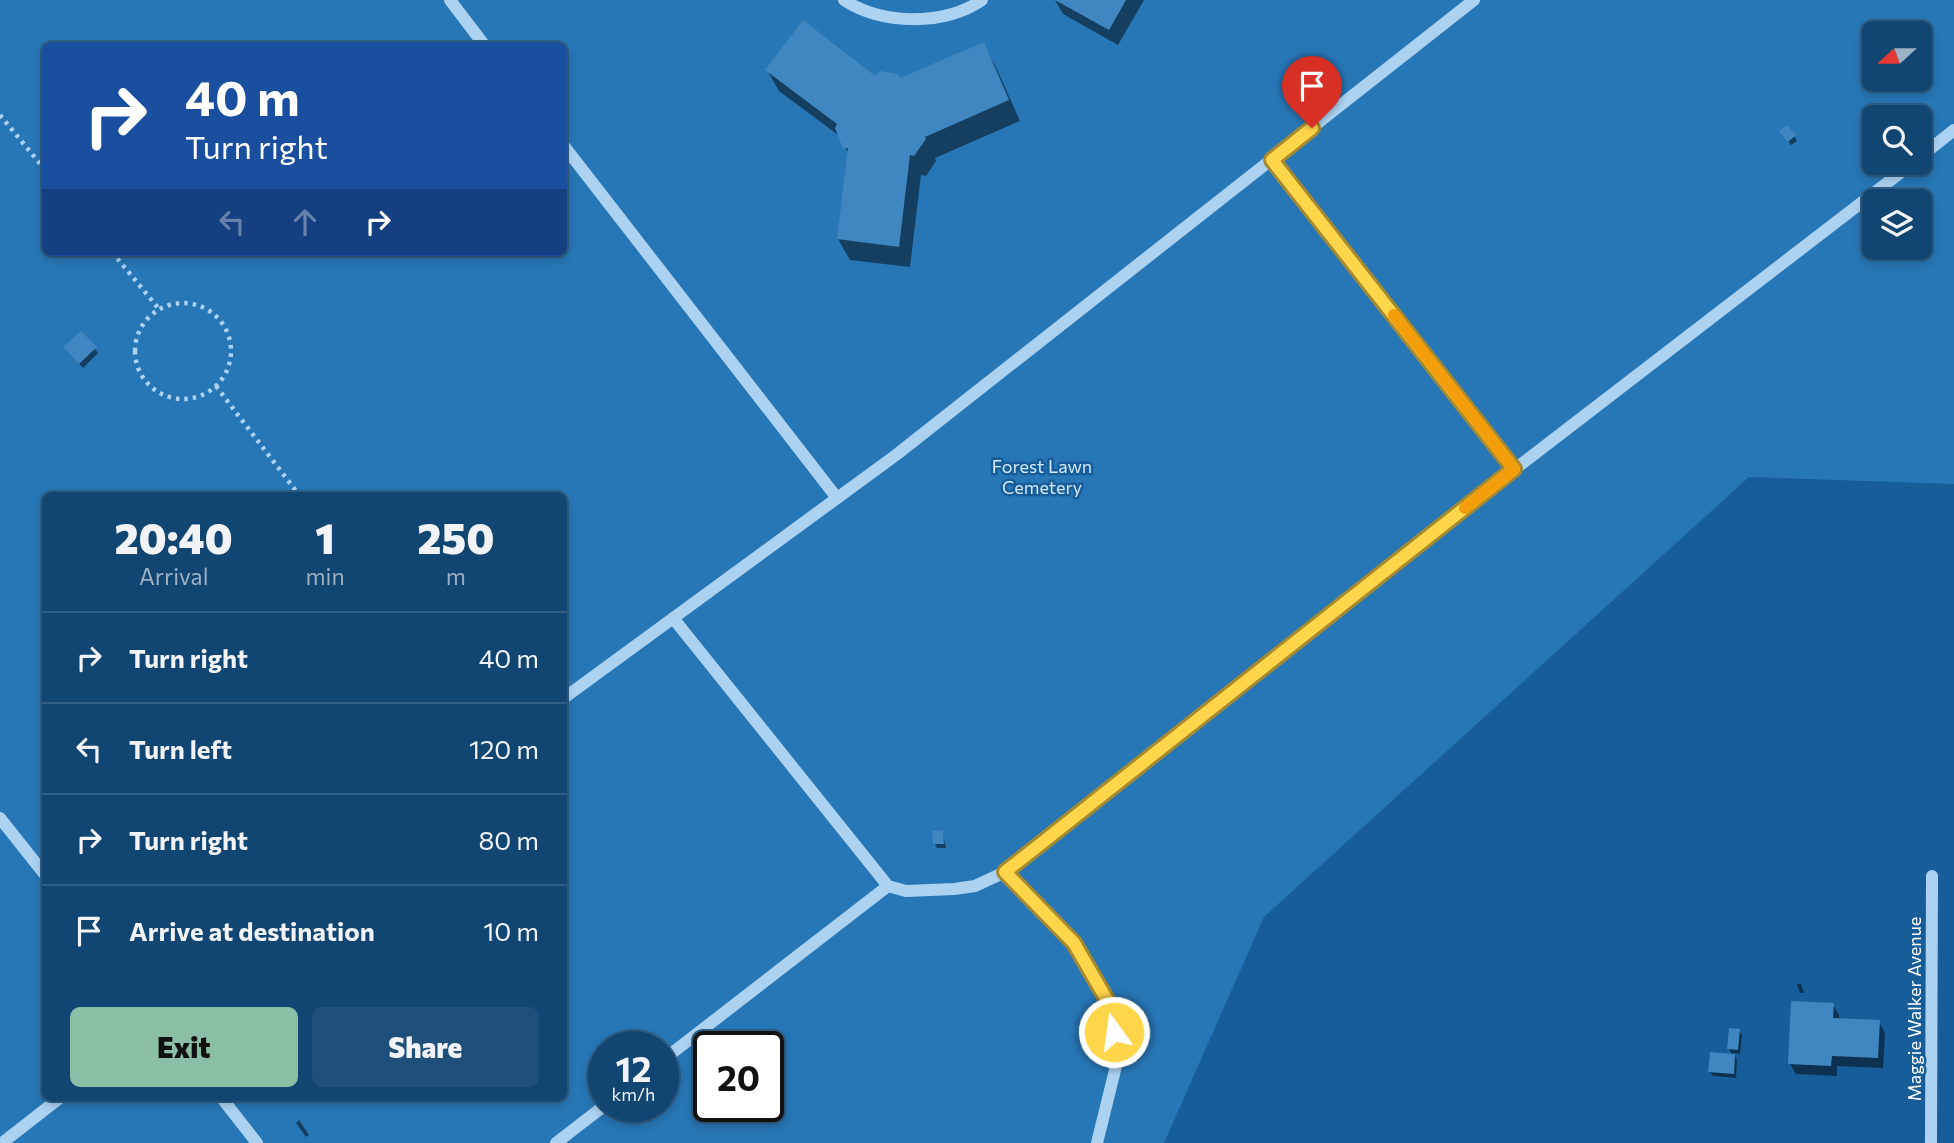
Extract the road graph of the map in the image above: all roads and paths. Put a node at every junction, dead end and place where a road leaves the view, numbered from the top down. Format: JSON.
{"nodes":[{"id":1,"x":450,"y":0,"type":"edge"},
{"id":2,"x":844,"y":0,"type":"edge"},
{"id":3,"x":982,"y":0,"type":"edge"},
{"id":4,"x":1474,"y":0,"type":"edge"},
{"id":5,"x":482,"y":42,"type":"edge"},
{"id":6,"x":0,"y":116,"type":"edge"},
{"id":7,"x":1954,"y":130,"type":"edge"},
{"id":8,"x":1932,"y":147,"type":"edge"},
{"id":9,"x":567,"y":150,"type":"edge"},
{"id":10,"x":1272,"y":160,"type":"junction"},
{"id":11,"x":42,"y":166,"type":"edge"},
{"id":12,"x":1897,"y":175,"type":"edge"},
{"id":13,"x":115,"y":256,"type":"edge"},
{"id":14,"x":159,"y":309,"type":"junction"},
{"id":15,"x":216,"y":386,"type":"junction"},
{"id":16,"x":1514,"y":469,"type":"junction"},
{"id":17,"x":297,"y":492,"type":"edge"},
{"id":18,"x":837,"y":498,"type":"junction"},
{"id":19,"x":673,"y":618,"type":"junction"},
{"id":20,"x":567,"y":696,"type":"edge"},
{"id":21,"x":0,"y":818,"type":"edge"},
{"id":22,"x":42,"y":871,"type":"edge"},
{"id":23,"x":1005,"y":872,"type":"junction"},
{"id":24,"x":1932,"y":876,"type":"dead end"},
{"id":25,"x":888,"y":886,"type":"junction"},
{"id":26,"x":679,"y":1048,"type":"edge"},
{"id":27,"x":56,"y":1101,"type":"edge"},
{"id":28,"x":224,"y":1101,"type":"edge"},
{"id":29,"x":588,"y":1118,"type":"edge"},
{"id":30,"x":2,"y":1143,"type":"edge"},
{"id":31,"x":257,"y":1143,"type":"edge"},
{"id":32,"x":556,"y":1143,"type":"edge"},
{"id":33,"x":1097,"y":1143,"type":"edge"},
{"id":34,"x":1931,"y":1143,"type":"edge"}],
"edges":[{"from":1,"to":5,"type":"street"},
{"from":2,"to":3,"type":"street"},
{"from":4,"to":10,"type":"street"},
{"from":6,"to":11,"type":"path"},
{"from":7,"to":8,"type":"street"},
{"from":9,"to":18,"type":"street"},
{"from":10,"to":16,"type":"street"},
{"from":10,"to":18,"type":"street"},
{"from":12,"to":16,"type":"street"},
{"from":13,"to":14,"type":"path"},
{"from":14,"to":15,"type":"path"},
{"from":14,"to":15,"type":"path"},
{"from":15,"to":17,"type":"path"},
{"from":16,"to":23,"type":"street"},
{"from":18,"to":19,"type":"street"},
{"from":19,"to":20,"type":"street"},
{"from":19,"to":25,"type":"street"},
{"from":21,"to":22,"type":"street"},
{"from":23,"to":25,"type":"street"},
{"from":23,"to":33,"type":"street"},
{"from":24,"to":34,"type":"street","name":"Maggie Walker Avenue"},
{"from":25,"to":26,"type":"street"},
{"from":27,"to":30,"type":"street"},
{"from":28,"to":31,"type":"street"},
{"from":29,"to":32,"type":"street"}]}
